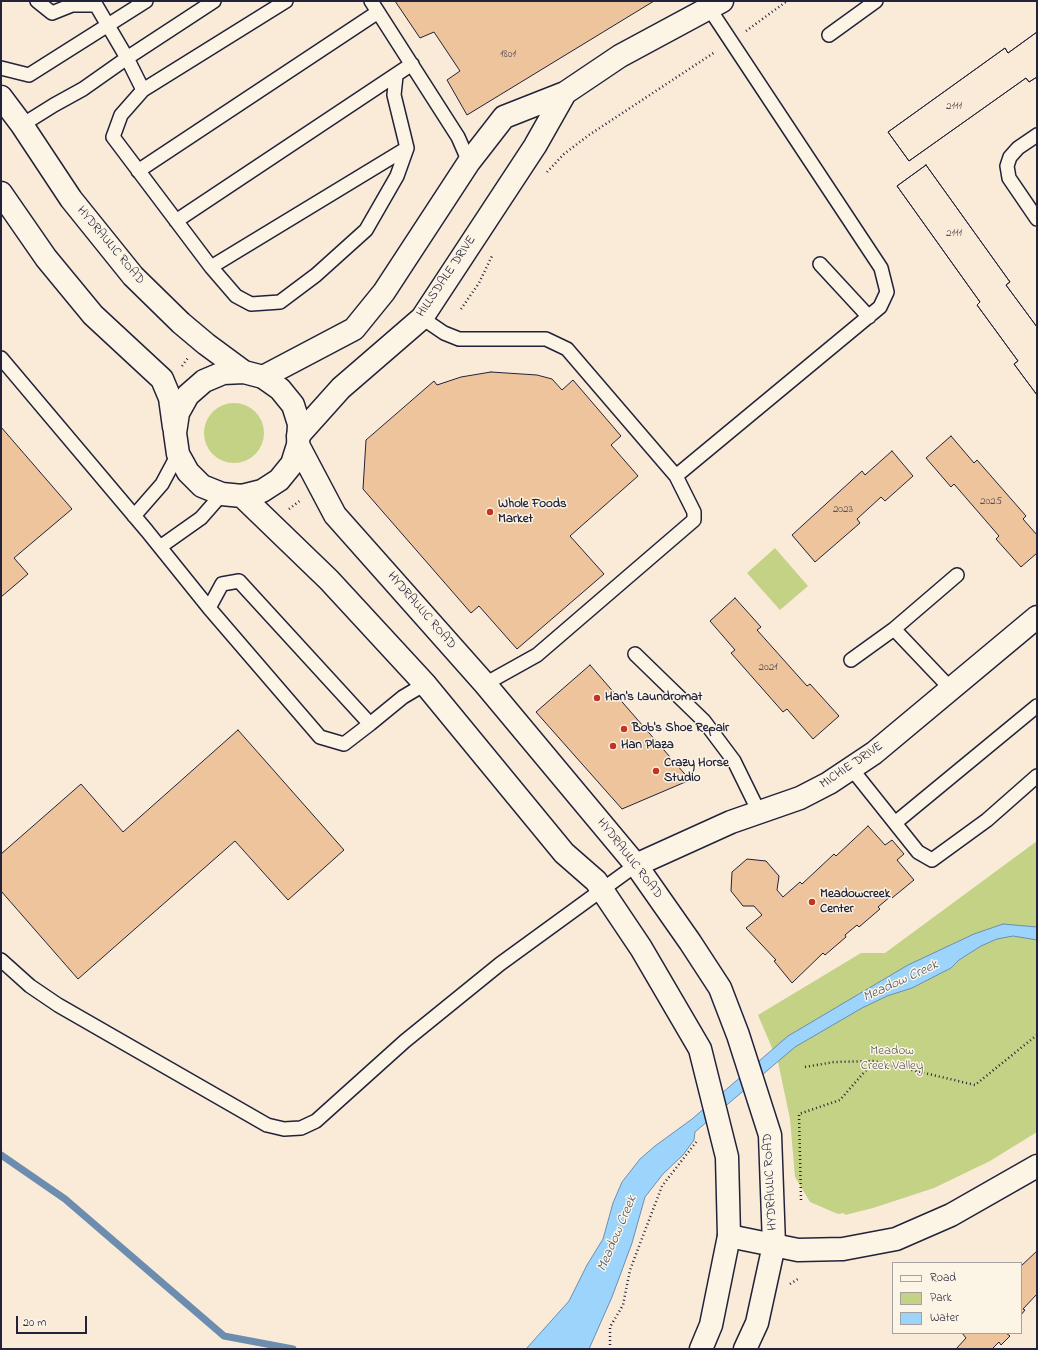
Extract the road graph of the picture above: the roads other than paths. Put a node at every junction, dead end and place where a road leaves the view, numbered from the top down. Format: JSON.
{"nodes":[{"id":1,"x":37,"y":1,"type":"edge"},
{"id":2,"x":146,"y":1,"type":"edge"},
{"id":3,"x":214,"y":1,"type":"edge"},
{"id":4,"x":286,"y":1,"type":"edge"},
{"id":5,"x":876,"y":1,"type":"edge"},
{"id":6,"x":712,"y":3,"type":"edge"},
{"id":7,"x":374,"y":6,"type":"edge"},
{"id":8,"x":108,"y":26,"type":"junction"},
{"id":9,"x":829,"y":35,"type":"dead end"},
{"id":10,"x":127,"y":58,"type":"junction"},
{"id":11,"x":412,"y":64,"type":"junction"},
{"id":12,"x":1,"y":68,"type":"edge"},
{"id":13,"x":396,"y":76,"type":"junction"},
{"id":14,"x":143,"y":90,"type":"junction"},
{"id":15,"x":565,"y":93,"type":"junction"},
{"id":16,"x":1,"y":97,"type":"edge"},
{"id":17,"x":22,"y":125,"type":"junction"},
{"id":18,"x":1037,"y":135,"type":"edge"},
{"id":19,"x":407,"y":148,"type":"junction"},
{"id":20,"x":469,"y":162,"type":"junction"},
{"id":21,"x":138,"y":171,"type":"junction"},
{"id":22,"x":1,"y":193,"type":"edge"},
{"id":23,"x":1037,"y":219,"type":"edge"},
{"id":24,"x":176,"y":221,"type":"junction"},
{"id":25,"x":820,"y":264,"type":"dead end"},
{"id":26,"x":211,"y":267,"type":"junction"},
{"id":27,"x":870,"y":317,"type":"junction"},
{"id":28,"x":422,"y":318,"type":"junction"},
{"id":29,"x":1,"y":358,"type":"edge"},
{"id":30,"x":254,"y":375,"type":"junction"},
{"id":31,"x":298,"y":440,"type":"junction"},
{"id":32,"x":176,"y":443,"type":"junction"},
{"id":33,"x":676,"y":476,"type":"junction"},
{"id":34,"x":232,"y":495,"type":"junction"},
{"id":35,"x":134,"y":516,"type":"junction"},
{"id":36,"x":160,"y":547,"type":"junction"},
{"id":37,"x":957,"y":574,"type":"dead end"},
{"id":38,"x":209,"y":608,"type":"junction"},
{"id":39,"x":1037,"y":617,"type":"edge"},
{"id":40,"x":894,"y":629,"type":"junction"},
{"id":41,"x":635,"y":654,"type":"dead end"},
{"id":42,"x":851,"y":660,"type":"dead end"},
{"id":43,"x":425,"y":684,"type":"junction"},
{"id":44,"x":485,"y":684,"type":"junction"},
{"id":45,"x":950,"y":689,"type":"junction"},
{"id":46,"x":1037,"y":706,"type":"edge"},
{"id":47,"x":370,"y":724,"type":"junction"},
{"id":48,"x":852,"y":768,"type":"junction"},
{"id":49,"x":1037,"y":776,"type":"edge"},
{"id":50,"x":759,"y":812,"type":"junction"},
{"id":51,"x":895,"y":823,"type":"junction"},
{"id":52,"x":636,"y":865,"type":"junction"},
{"id":53,"x":602,"y":890,"type":"junction"},
{"id":54,"x":1,"y":960,"type":"edge"},
{"id":55,"x":1037,"y":1166,"type":"edge"},
{"id":56,"x":729,"y":1236,"type":"junction"},
{"id":57,"x":774,"y":1245,"type":"junction"},
{"id":58,"x":701,"y":1349,"type":"edge"},
{"id":59,"x":745,"y":1349,"type":"edge"}],
"edges":[{"from":1,"to":8,"type":"lane"},
{"from":2,"to":8,"type":"lane"},
{"from":3,"to":10,"type":"lane"},
{"from":4,"to":14,"type":"lane"},
{"from":5,"to":9,"type":"lane"},
{"from":6,"to":15,"type":"main road","name":"HILLSDALE DRIVE"},
{"from":6,"to":27,"type":"lane"},
{"from":7,"to":11,"type":"lane"},
{"from":7,"to":21,"type":"lane"},
{"from":8,"to":10,"type":"lane"},
{"from":8,"to":12,"type":"lane"},
{"from":10,"to":14,"type":"lane"},
{"from":10,"to":17,"type":"lane"},
{"from":11,"to":13,"type":"lane"},
{"from":11,"to":20,"type":"lane"},
{"from":13,"to":19,"type":"lane"},
{"from":13,"to":24,"type":"lane"},
{"from":14,"to":21,"type":"lane"},
{"from":15,"to":20,"type":"main road","name":"HILLSDALE DRIVE"},
{"from":15,"to":28,"type":"main road","name":"HILLSDALE DRIVE"},
{"from":16,"to":17,"type":"main road","name":"HYDRAULIC ROAD"},
{"from":17,"to":30,"type":"main road","name":"HYDRAULIC ROAD"},
{"from":18,"to":23,"type":"lane"},
{"from":19,"to":26,"type":"lane"},
{"from":19,"to":26,"type":"lane"},
{"from":20,"to":30,"type":"main road","name":"HILLSDALE DRIVE"},
{"from":21,"to":24,"type":"lane"},
{"from":22,"to":32,"type":"main road"},
{"from":24,"to":26,"type":"lane"},
{"from":25,"to":27,"type":"lane"},
{"from":27,"to":33,"type":"lane"},
{"from":28,"to":31,"type":"main road","name":"HILLSDALE DRIVE"},
{"from":28,"to":33,"type":"lane"},
{"from":29,"to":35,"type":"lane"},
{"from":30,"to":31,"type":"main road","name":"HYDRAULIC ROAD"},
{"from":30,"to":32,"type":"main road"},
{"from":31,"to":34,"type":"main road","name":"HYDRAULIC ROAD"},
{"from":31,"to":44,"type":"main road","name":"HYDRAULIC ROAD"},
{"from":32,"to":34,"type":"main road"},
{"from":32,"to":35,"type":"lane"},
{"from":33,"to":44,"type":"lane"},
{"from":34,"to":36,"type":"lane"},
{"from":34,"to":43,"type":"main road"},
{"from":35,"to":36,"type":"lane"},
{"from":36,"to":38,"type":"lane"},
{"from":37,"to":40,"type":"lane"},
{"from":38,"to":47,"type":"lane"},
{"from":38,"to":47,"type":"lane"},
{"from":39,"to":45,"type":"main road","name":"MICHIE DRIVE"},
{"from":40,"to":42,"type":"lane"},
{"from":40,"to":45,"type":"lane"},
{"from":41,"to":50,"type":"lane"},
{"from":43,"to":47,"type":"lane"},
{"from":43,"to":53,"type":"main road"},
{"from":44,"to":52,"type":"main road","name":"HYDRAULIC ROAD"},
{"from":45,"to":48,"type":"main road","name":"MICHIE DRIVE"},
{"from":46,"to":51,"type":"lane"},
{"from":48,"to":50,"type":"main road","name":"MICHIE DRIVE"},
{"from":48,"to":51,"type":"lane"},
{"from":49,"to":51,"type":"lane"},
{"from":50,"to":52,"type":"main road","name":"MICHIE DRIVE"},
{"from":52,"to":53,"type":"lane"},
{"from":52,"to":57,"type":"main road","name":"HYDRAULIC ROAD"},
{"from":53,"to":54,"type":"lane"},
{"from":53,"to":56,"type":"main road"},
{"from":55,"to":57,"type":"main road"},
{"from":56,"to":57,"type":"main road"},
{"from":56,"to":58,"type":"main road"},
{"from":57,"to":59,"type":"main road","name":"HYDRAULIC ROAD"}]}
